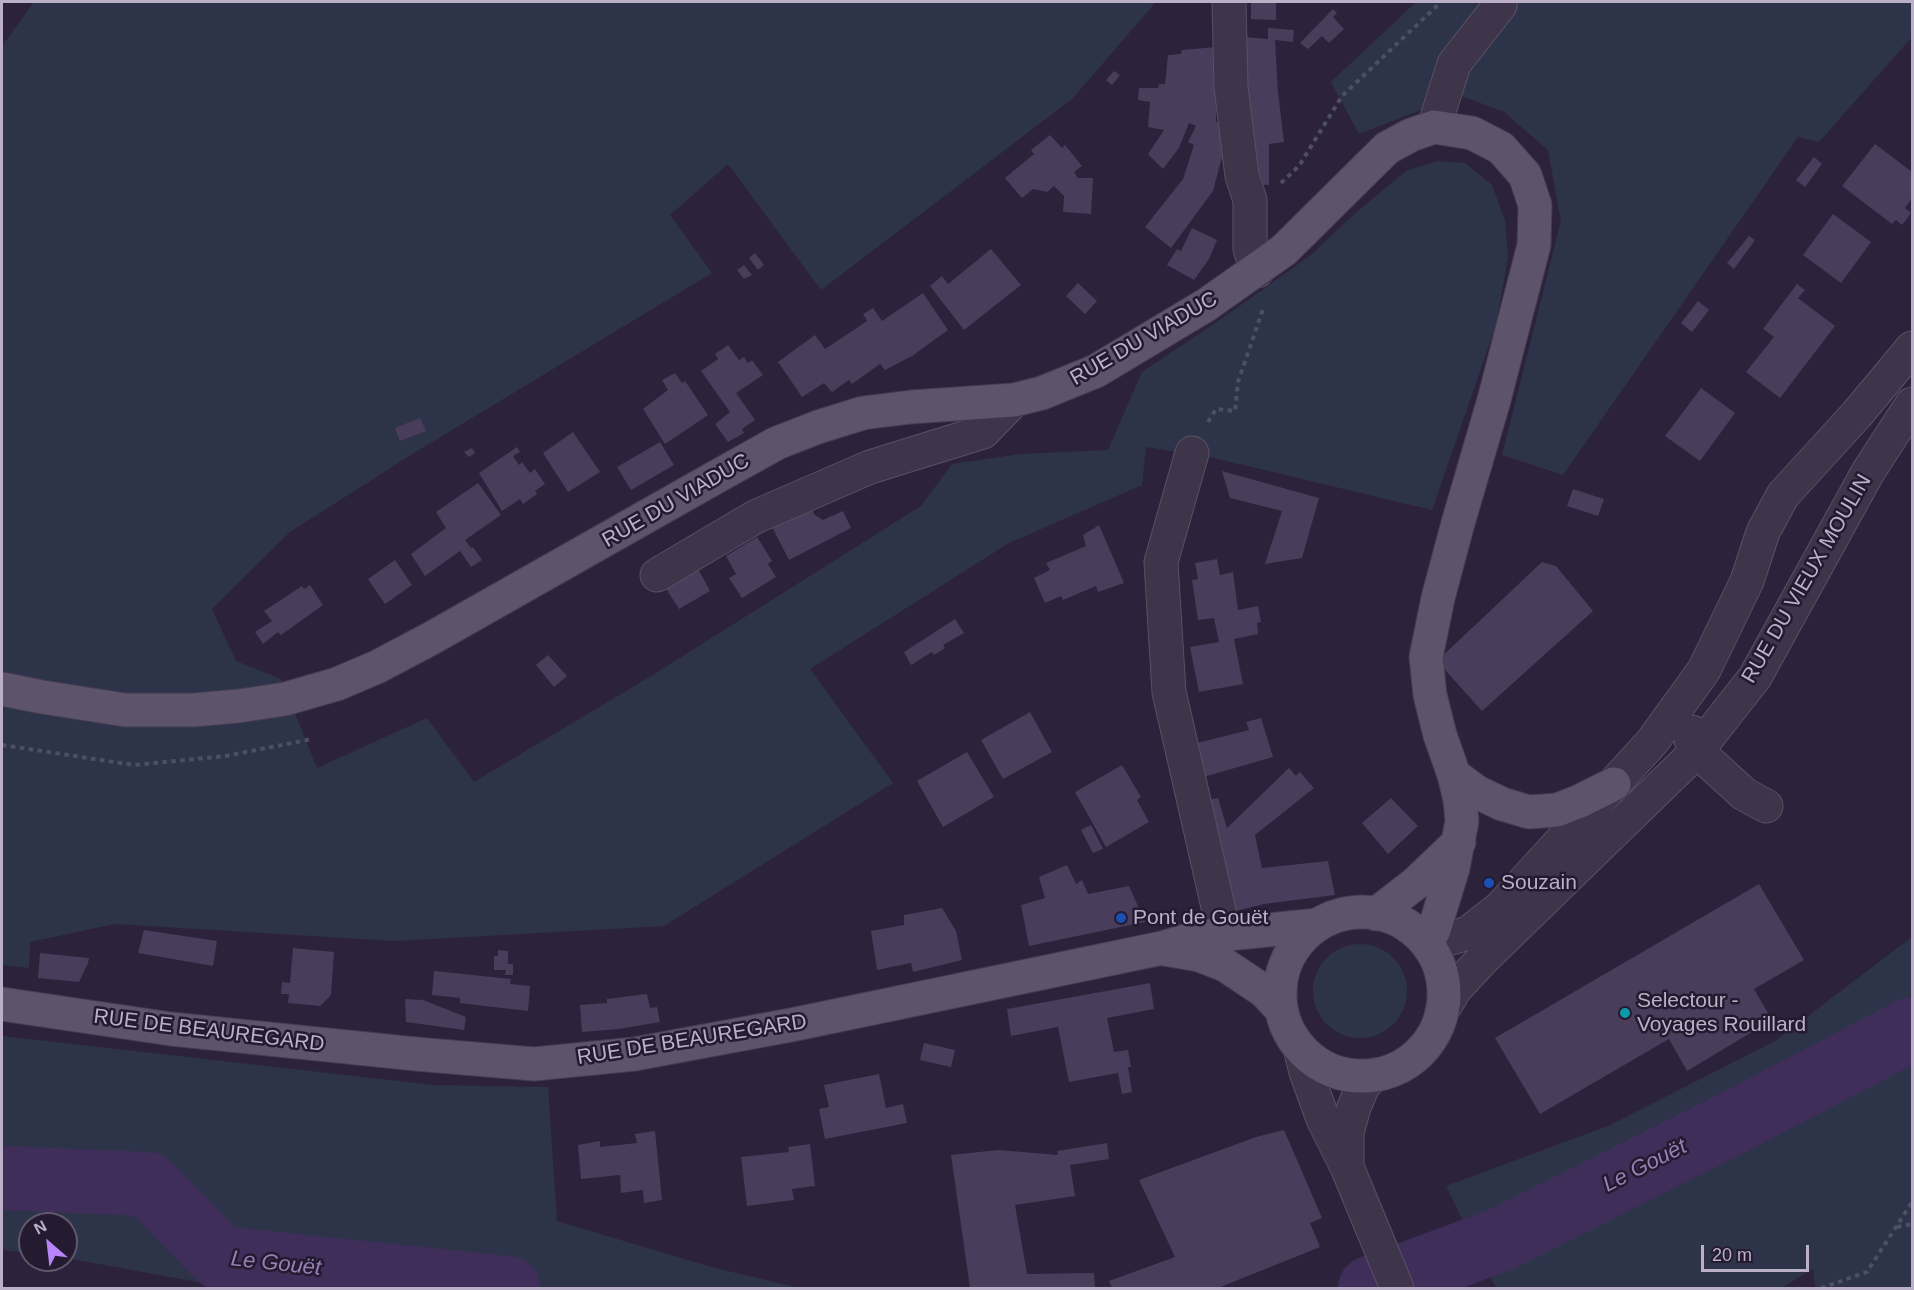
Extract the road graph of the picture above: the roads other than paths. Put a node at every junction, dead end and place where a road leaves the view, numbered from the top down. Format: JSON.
{"nodes":[{"id":1,"x":1229,"y":2,"type":"edge"},
{"id":2,"x":1498,"y":2,"type":"edge"},
{"id":3,"x":1434,"y":127,"type":"junction"},
{"id":4,"x":1257,"y":271,"type":"junction"},
{"id":5,"x":1912,"y":348,"type":"edge"},
{"id":6,"x":1014,"y":400,"type":"junction"},
{"id":7,"x":1912,"y":404,"type":"edge"},
{"id":8,"x":1192,"y":453,"type":"road end"},
{"id":9,"x":657,"y":575,"type":"dead end"},
{"id":10,"x":1747,"y":581,"type":"junction"},
{"id":11,"x":2,"y":689,"type":"edge"},
{"id":12,"x":1698,"y":751,"type":"junction"},
{"id":13,"x":1454,"y":775,"type":"junction"},
{"id":14,"x":1614,"y":784,"type":"junction"},
{"id":15,"x":1766,"y":806,"type":"dead end"},
{"id":16,"x":1459,"y":842,"type":"junction"},
{"id":17,"x":1376,"y":914,"type":"junction"},
{"id":18,"x":1318,"y":925,"type":"junction"},
{"id":19,"x":1224,"y":933,"type":"junction"},
{"id":20,"x":1427,"y":944,"type":"junction"},
{"id":21,"x":1162,"y":948,"type":"junction"},
{"id":22,"x":2,"y":1004,"type":"edge"},
{"id":23,"x":1281,"y":1009,"type":"junction"},
{"id":24,"x":1442,"y":1011,"type":"junction"},
{"id":25,"x":1300,"y":1048,"type":"junction"},
{"id":26,"x":1374,"y":1075,"type":"junction"},
{"id":27,"x":1347,"y":1167,"type":"junction"},
{"id":28,"x":1397,"y":1288,"type":"edge"}],
"edges":[{"from":1,"to":4,"type":"street"},
{"from":2,"to":3,"type":"street"},
{"from":3,"to":4,"type":"main road","name":"RUE DU VIADUC"},
{"from":3,"to":13,"type":"main road"},
{"from":4,"to":6,"type":"main road","name":"RUE DU VIADUC"},
{"from":5,"to":10,"type":"street","name":"RUE DU VIEUX MOULIN"},
{"from":6,"to":9,"type":"street"},
{"from":6,"to":11,"type":"main road","name":"RUE DU VIADUC"},
{"from":7,"to":12,"type":"street","name":"RUE DU VIEUX MOULIN"},
{"from":8,"to":19,"type":"street"},
{"from":10,"to":12,"type":"street","name":"RUE DU VIEUX MOULIN"},
{"from":10,"to":14,"type":"street","name":"RUE DU VIEUX MOULIN"},
{"from":12,"to":15,"type":"street"},
{"from":12,"to":24,"type":"street","name":"RUE DU VIEUX MOULIN"},
{"from":13,"to":14,"type":"main road"},
{"from":13,"to":16,"type":"main road"},
{"from":14,"to":20,"type":"street","name":"RUE DU VIEUX MOULIN"},
{"from":16,"to":17,"type":"main road"},
{"from":16,"to":20,"type":"main road"},
{"from":17,"to":18,"type":"main road"},
{"from":17,"to":20,"type":"main road"},
{"from":18,"to":19,"type":"main road","name":"RUE DE BEAUREGARD"},
{"from":18,"to":23,"type":"main road"},
{"from":19,"to":21,"type":"main road","name":"RUE DE BEAUREGARD"},
{"from":20,"to":24,"type":"main road"},
{"from":21,"to":22,"type":"main road","name":"RUE DE BEAUREGARD"},
{"from":21,"to":23,"type":"main road"},
{"from":23,"to":25,"type":"main road"},
{"from":24,"to":26,"type":"main road"},
{"from":25,"to":26,"type":"main road"},
{"from":25,"to":27,"type":"street"},
{"from":26,"to":27,"type":"street"},
{"from":27,"to":28,"type":"street"}]}
